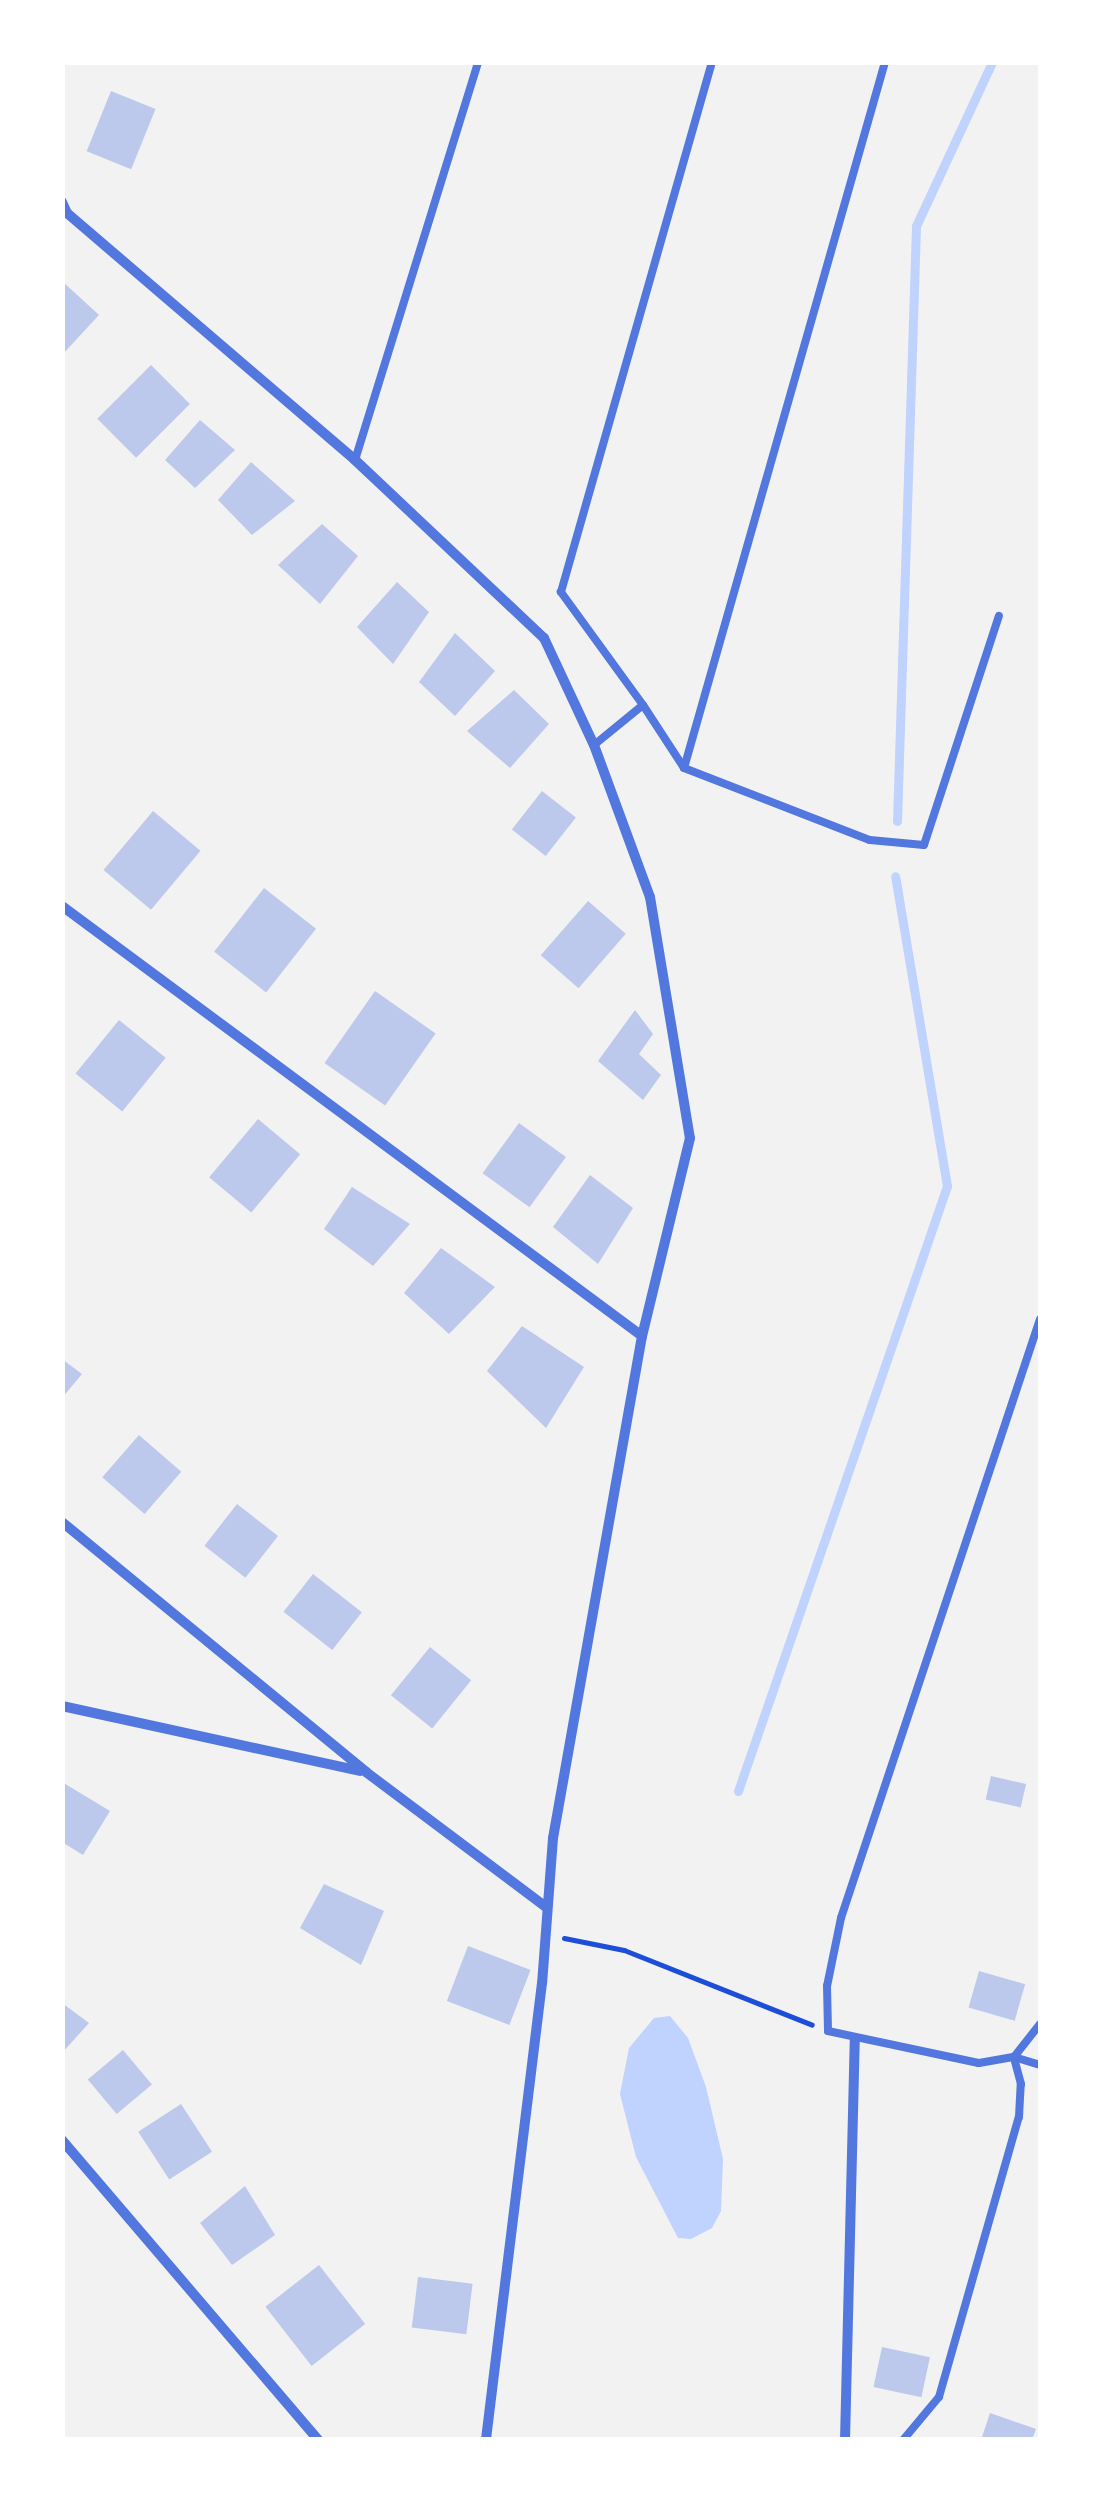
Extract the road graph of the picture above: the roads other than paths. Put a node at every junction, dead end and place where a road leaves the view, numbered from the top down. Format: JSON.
{"nodes":[{"id":1,"x":478,"y":62,"type":"edge"},
{"id":2,"x":712,"y":62,"type":"edge"},
{"id":3,"x":885,"y":62,"type":"edge"},
{"id":4,"x":62,"y":202,"type":"edge"},
{"id":5,"x":355,"y":460,"type":"junction"},
{"id":6,"x":999,"y":616,"type":"dead end"},
{"id":7,"x":642,"y":706,"type":"junction"},
{"id":8,"x":594,"y":745,"type":"junction"},
{"id":9,"x":684,"y":768,"type":"junction"},
{"id":10,"x":62,"y":906,"type":"edge"},
{"id":11,"x":1040,"y":1320,"type":"edge"},
{"id":12,"x":642,"y":1336,"type":"junction"},
{"id":13,"x":62,"y":1522,"type":"edge"},
{"id":14,"x":62,"y":1706,"type":"edge"},
{"id":15,"x":366,"y":1772,"type":"junction"},
{"id":16,"x":546,"y":1908,"type":"junction"},
{"id":17,"x":1040,"y":2024,"type":"edge"},
{"id":18,"x":854,"y":2040,"type":"junction"},
{"id":19,"x":1014,"y":2057,"type":"junction"},
{"id":20,"x":1040,"y":2065,"type":"edge"},
{"id":21,"x":62,"y":2140,"type":"edge"},
{"id":22,"x":318,"y":2440,"type":"edge"},
{"id":23,"x":486,"y":2440,"type":"edge"},
{"id":24,"x":845,"y":2440,"type":"edge"},
{"id":25,"x":903,"y":2440,"type":"edge"}],
"edges":[{"from":1,"to":5,"type":"lane"},
{"from":2,"to":7,"type":"lane"},
{"from":3,"to":9,"type":"lane"},
{"from":4,"to":5,"type":"street"},
{"from":5,"to":8,"type":"street"},
{"from":6,"to":9,"type":"lane"},
{"from":7,"to":8,"type":"lane"},
{"from":7,"to":9,"type":"lane"},
{"from":8,"to":12,"type":"street"},
{"from":10,"to":12,"type":"street"},
{"from":11,"to":18,"type":"lane"},
{"from":12,"to":16,"type":"street"},
{"from":13,"to":15,"type":"street"},
{"from":14,"to":15,"type":"street"},
{"from":15,"to":16,"type":"street"},
{"from":16,"to":23,"type":"street"},
{"from":17,"to":19,"type":"lane"},
{"from":18,"to":19,"type":"lane"},
{"from":18,"to":24,"type":"street"},
{"from":19,"to":20,"type":"lane"},
{"from":19,"to":25,"type":"lane"},
{"from":21,"to":22,"type":"street"}]}
